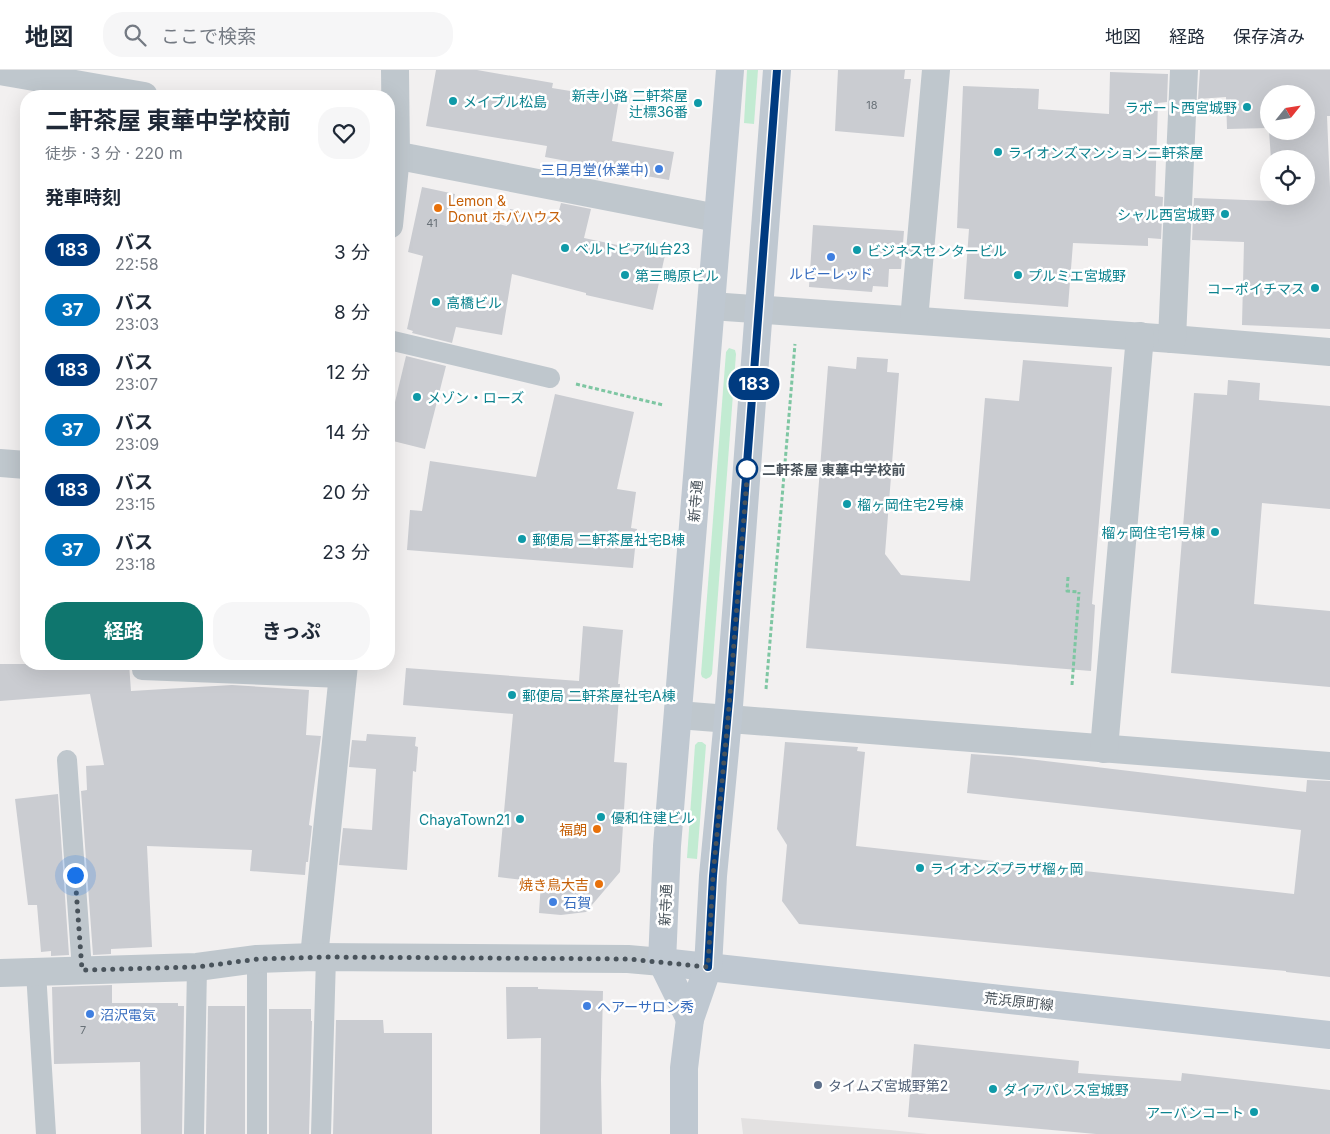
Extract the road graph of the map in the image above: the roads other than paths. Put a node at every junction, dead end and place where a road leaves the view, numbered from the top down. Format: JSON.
{"nodes":[{"id":1,"x":395,"y":70,"type":"edge"},
{"id":2,"x":730,"y":70,"type":"edge"},
{"id":3,"x":777,"y":70,"type":"edge"},
{"id":4,"x":936,"y":70,"type":"edge"},
{"id":5,"x":1184,"y":70,"type":"edge"},
{"id":6,"x":0,"y":72,"type":"edge"},
{"id":7,"x":107,"y":90,"type":"edge"},
{"id":8,"x":394,"y":90,"type":"edge"},
{"id":9,"x":395,"y":156,"type":"edge"},
{"id":10,"x":717,"y":218,"type":"junction"},
{"id":11,"x":711,"y":306,"type":"junction"},
{"id":12,"x":760,"y":309,"type":"junction"},
{"id":13,"x":914,"y":320,"type":"junction"},
{"id":14,"x":1140,"y":336,"type":"junction"},
{"id":15,"x":1172,"y":338,"type":"junction"},
{"id":16,"x":395,"y":341,"type":"edge"},
{"id":17,"x":1330,"y":352,"type":"edge"},
{"id":18,"x":550,"y":378,"type":"road end"},
{"id":19,"x":0,"y":463,"type":"edge"},
{"id":20,"x":20,"y":465,"type":"edge"},
{"id":21,"x":142,"y":670,"type":"dead end"},
{"id":22,"x":343,"y":671,"type":"edge"},
{"id":23,"x":678,"y":715,"type":"junction"},
{"id":24,"x":728,"y":719,"type":"junction"},
{"id":25,"x":1104,"y":749,"type":"junction"},
{"id":26,"x":67,"y":760,"type":"dead end"},
{"id":27,"x":1330,"y":766,"type":"edge"},
{"id":28,"x":320,"y":957,"type":"junction"},
{"id":29,"x":258,"y":959,"type":"junction"},
{"id":30,"x":662,"y":962,"type":"junction"},
{"id":31,"x":197,"y":967,"type":"junction"},
{"id":32,"x":708,"y":967,"type":"junction"},
{"id":33,"x":82,"y":970,"type":"junction"},
{"id":34,"x":36,"y":972,"type":"junction"},
{"id":35,"x":0,"y":973,"type":"edge"},
{"id":36,"x":690,"y":1019,"type":"junction"},
{"id":37,"x":1330,"y":1035,"type":"edge"},
{"id":38,"x":46,"y":1134,"type":"edge"},
{"id":39,"x":194,"y":1134,"type":"edge"},
{"id":40,"x":257,"y":1134,"type":"edge"},
{"id":41,"x":321,"y":1134,"type":"edge"},
{"id":42,"x":684,"y":1134,"type":"edge"}],
"edges":[{"from":1,"to":8,"type":"street"},
{"from":2,"to":10,"type":"street","name":"新寺通"},
{"from":3,"to":12,"type":"street"},
{"from":4,"to":13,"type":"street"},
{"from":5,"to":15,"type":"street"},
{"from":6,"to":7,"type":"street"},
{"from":9,"to":10,"type":"street"},
{"from":10,"to":11,"type":"street","name":"新寺通"},
{"from":11,"to":12,"type":"street"},
{"from":11,"to":23,"type":"street","name":"新寺通"},
{"from":12,"to":13,"type":"street"},
{"from":12,"to":24,"type":"street"},
{"from":13,"to":14,"type":"street"},
{"from":14,"to":15,"type":"street"},
{"from":14,"to":25,"type":"street"},
{"from":15,"to":17,"type":"street"},
{"from":16,"to":18,"type":"lane"},
{"from":19,"to":20,"type":"street"},
{"from":21,"to":22,"type":"lane"},
{"from":22,"to":28,"type":"street"},
{"from":23,"to":24,"type":"street"},
{"from":23,"to":30,"type":"street","name":"新寺通"},
{"from":24,"to":25,"type":"street"},
{"from":24,"to":32,"type":"street"},
{"from":25,"to":27,"type":"street"},
{"from":26,"to":33,"type":"lane"},
{"from":28,"to":29,"type":"street"},
{"from":28,"to":30,"type":"street"},
{"from":28,"to":41,"type":"lane"},
{"from":29,"to":31,"type":"street"},
{"from":29,"to":40,"type":"lane"},
{"from":30,"to":32,"type":"street","name":"荒浜原町線"},
{"from":30,"to":36,"type":"street"},
{"from":31,"to":33,"type":"street"},
{"from":31,"to":39,"type":"lane"},
{"from":32,"to":36,"type":"street"},
{"from":32,"to":37,"type":"street","name":"荒浜原町線"},
{"from":33,"to":34,"type":"street"},
{"from":34,"to":35,"type":"street"},
{"from":34,"to":38,"type":"lane"},
{"from":36,"to":42,"type":"street"}]}
